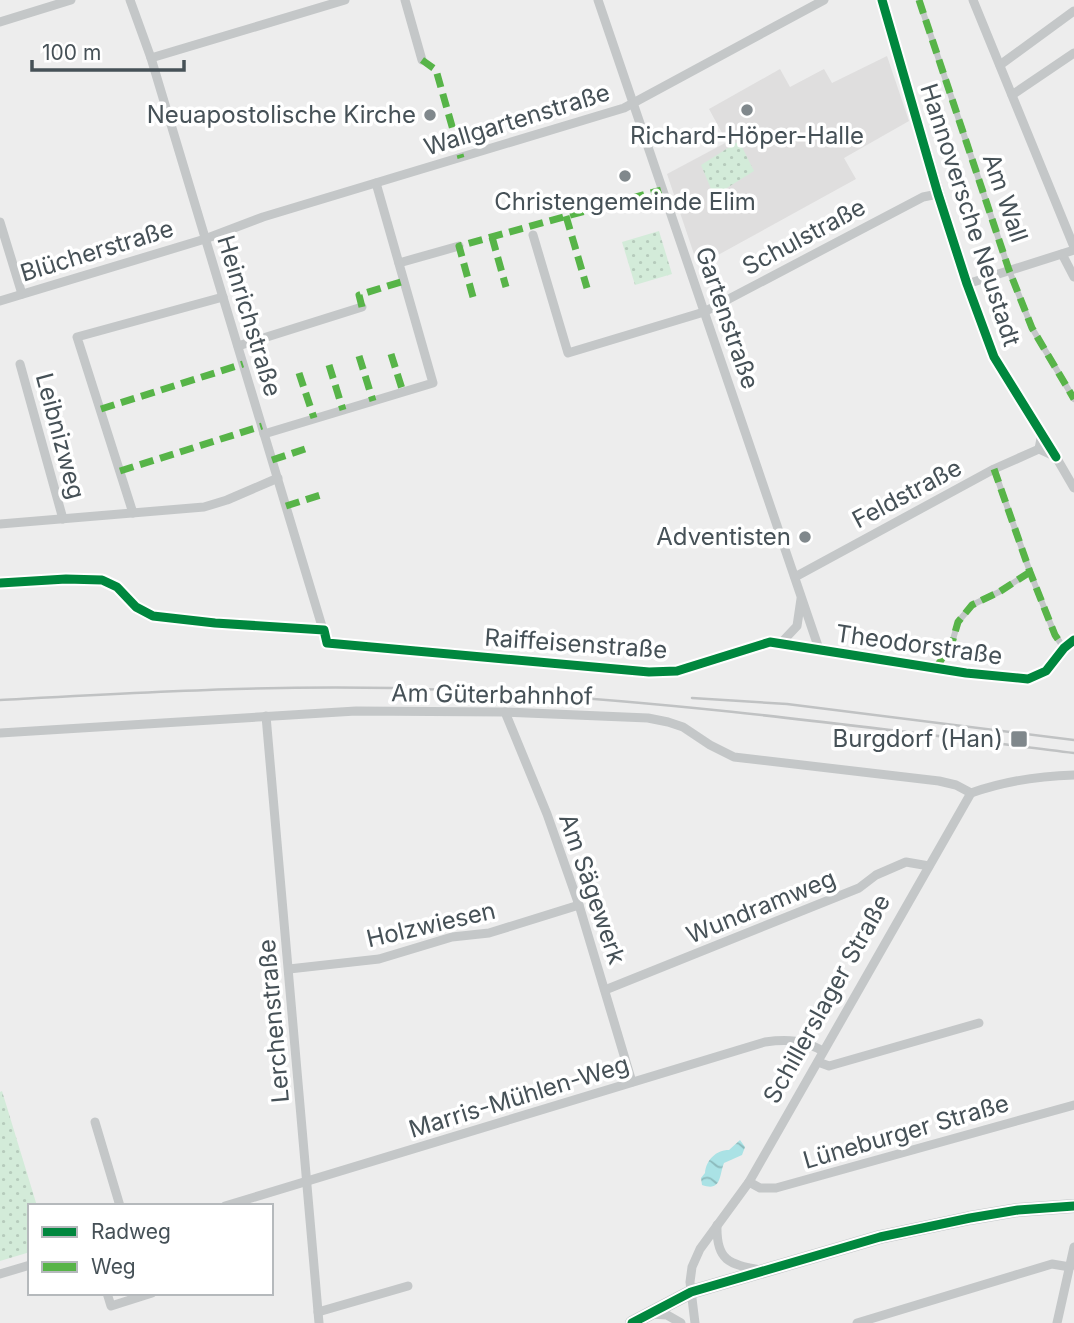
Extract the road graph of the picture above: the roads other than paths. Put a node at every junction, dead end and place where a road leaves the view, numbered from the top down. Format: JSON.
{"nodes":[{"id":1,"x":71,"y":0,"type":"edge"},
{"id":2,"x":130,"y":0,"type":"edge"},
{"id":3,"x":345,"y":0,"type":"edge"},
{"id":4,"x":405,"y":0,"type":"edge"},
{"id":5,"x":824,"y":0,"type":"edge"},
{"id":6,"x":882,"y":0,"type":"edge"},
{"id":7,"x":919,"y":0,"type":"edge"},
{"id":8,"x":600,"y":1,"type":"edge"},
{"id":9,"x":975,"y":1,"type":"edge"},
{"id":10,"x":1074,"y":11,"type":"edge"},
{"id":11,"x":0,"y":22,"type":"edge"},
{"id":12,"x":1074,"y":53,"type":"edge"},
{"id":13,"x":151,"y":58,"type":"junction"},
{"id":14,"x":422,"y":60,"type":"dead end"},
{"id":15,"x":1000,"y":65,"type":"junction"},
{"id":16,"x":1012,"y":95,"type":"junction"},
{"id":17,"x":633,"y":104,"type":"junction"},
{"id":18,"x":376,"y":183,"type":"junction"},
{"id":19,"x":938,"y":194,"type":"junction"},
{"id":20,"x":0,"y":222,"type":"edge"},
{"id":21,"x":533,"y":235,"type":"dead end"},
{"id":22,"x":205,"y":239,"type":"junction"},
{"id":23,"x":459,"y":246,"type":"dead end"},
{"id":24,"x":1074,"y":249,"type":"edge"},
{"id":25,"x":1062,"y":254,"type":"junction"},
{"id":26,"x":399,"y":263,"type":"junction"},
{"id":27,"x":1009,"y":270,"type":"junction"},
{"id":28,"x":1074,"y":277,"type":"edge"},
{"id":29,"x":967,"y":284,"type":"junction"},
{"id":30,"x":22,"y":294,"type":"junction"},
{"id":31,"x":223,"y":297,"type":"junction"},
{"id":32,"x":0,"y":301,"type":"edge"},
{"id":33,"x":362,"y":307,"type":"dead end"},
{"id":34,"x":704,"y":312,"type":"junction"},
{"id":35,"x":238,"y":346,"type":"junction"},
{"id":36,"x":20,"y":364,"type":"dead end"},
{"id":37,"x":1074,"y":399,"type":"edge"},
{"id":38,"x":264,"y":433,"type":"junction"},
{"id":39,"x":1039,"y":449,"type":"junction"},
{"id":40,"x":994,"y":469,"type":"junction"},
{"id":41,"x":278,"y":478,"type":"junction"},
{"id":42,"x":1074,"y":488,"type":"edge"},
{"id":43,"x":133,"y":513,"type":"junction"},
{"id":44,"x":63,"y":519,"type":"junction"},
{"id":45,"x":0,"y":524,"type":"edge"},
{"id":46,"x":1030,"y":572,"type":"junction"},
{"id":47,"x":795,"y":577,"type":"junction"},
{"id":48,"x":802,"y":598,"type":"junction"},
{"id":49,"x":1074,"y":640,"type":"edge"},
{"id":50,"x":327,"y":643,"type":"joint"},
{"id":51,"x":782,"y":643,"type":"junction"},
{"id":52,"x":1064,"y":648,"type":"junction"},
{"id":53,"x":819,"y":649,"type":"junction"},
{"id":54,"x":936,"y":668,"type":"junction"},
{"id":55,"x":505,"y":712,"type":"junction"},
{"id":56,"x":266,"y":716,"type":"junction"},
{"id":57,"x":0,"y":733,"type":"edge"},
{"id":58,"x":1074,"y":776,"type":"edge"},
{"id":59,"x":971,"y":793,"type":"junction"},
{"id":60,"x":929,"y":866,"type":"junction"},
{"id":61,"x":579,"y":905,"type":"junction"},
{"id":62,"x":289,"y":969,"type":"junction"},
{"id":63,"x":605,"y":990,"type":"junction"},
{"id":64,"x":979,"y":1023,"type":"dead end"},
{"id":65,"x":823,"y":1051,"type":"junction"},
{"id":66,"x":818,"y":1062,"type":"junction"},
{"id":67,"x":632,"y":1082,"type":"junction"},
{"id":68,"x":1074,"y":1105,"type":"edge"},
{"id":69,"x":95,"y":1122,"type":"dead end"},
{"id":70,"x":307,"y":1181,"type":"junction"},
{"id":71,"x":749,"y":1182,"type":"junction"},
{"id":72,"x":120,"y":1204,"type":"edge"},
{"id":73,"x":232,"y":1204,"type":"edge"},
{"id":74,"x":1074,"y":1206,"type":"edge"},
{"id":75,"x":717,"y":1223,"type":"junction"},
{"id":76,"x":1074,"y":1247,"type":"edge"},
{"id":77,"x":28,"y":1266,"type":"edge"},
{"id":78,"x":1070,"y":1267,"type":"junction"},
{"id":79,"x":764,"y":1270,"type":"junction"},
{"id":80,"x":0,"y":1274,"type":"edge"},
{"id":81,"x":408,"y":1286,"type":"dead end"},
{"id":82,"x":691,"y":1292,"type":"junction"},
{"id":83,"x":108,"y":1295,"type":"edge"},
{"id":84,"x":146,"y":1295,"type":"edge"},
{"id":85,"x":318,"y":1312,"type":"junction"},
{"id":86,"x":649,"y":1313,"type":"junction"},
{"id":87,"x":319,"y":1323,"type":"edge"},
{"id":88,"x":632,"y":1323,"type":"edge"},
{"id":89,"x":681,"y":1323,"type":"edge"},
{"id":90,"x":695,"y":1323,"type":"edge"},
{"id":91,"x":857,"y":1323,"type":"edge"},
{"id":92,"x":1057,"y":1323,"type":"edge"}],
"edges":[{"from":1,"to":11,"type":"street"},
{"from":2,"to":13,"type":"street","name":"Heinrichstraße"},
{"from":3,"to":13,"type":"street"},
{"from":4,"to":14,"type":"street"},
{"from":5,"to":17,"type":"street","name":"Wallgartenstraße"},
{"from":6,"to":19,"type":"street","name":"Hannoversche Neustadt"},
{"from":7,"to":27,"type":"street","name":"Am Wall"},
{"from":8,"to":17,"type":"street","name":"Gartenstraße"},
{"from":9,"to":15,"type":"street"},
{"from":10,"to":15,"type":"street"},
{"from":12,"to":16,"type":"street"},
{"from":13,"to":22,"type":"street","name":"Heinrichstraße"},
{"from":15,"to":16,"type":"street"},
{"from":16,"to":24,"type":"street"},
{"from":17,"to":18,"type":"street","name":"Wallgartenstraße"},
{"from":17,"to":34,"type":"street","name":"Gartenstraße"},
{"from":18,"to":22,"type":"street","name":"Wallgartenstraße"},
{"from":18,"to":26,"type":"street"},
{"from":19,"to":29,"type":"street","name":"Hannoversche Neustadt"},
{"from":19,"to":34,"type":"street","name":"Schulstraße"},
{"from":20,"to":30,"type":"street"},
{"from":21,"to":34,"type":"street","name":"Schulstraße"},
{"from":22,"to":30,"type":"street","name":"Blücherstraße"},
{"from":22,"to":31,"type":"street","name":"Heinrichstraße"},
{"from":23,"to":26,"type":"street"},
{"from":24,"to":25,"type":"street"},
{"from":25,"to":27,"type":"street"},
{"from":25,"to":28,"type":"street"},
{"from":26,"to":38,"type":"street"},
{"from":27,"to":29,"type":"street"},
{"from":27,"to":37,"type":"street","name":"Am Wall"},
{"from":29,"to":39,"type":"street","name":"Hannoversche Neustadt"},
{"from":30,"to":32,"type":"street","name":"Blücherstraße"},
{"from":31,"to":35,"type":"street","name":"Heinrichstraße"},
{"from":31,"to":43,"type":"street"},
{"from":33,"to":35,"type":"street"},
{"from":34,"to":47,"type":"street","name":"Gartenstraße"},
{"from":35,"to":38,"type":"street","name":"Heinrichstraße"},
{"from":36,"to":44,"type":"street","name":"Leibnizweg"},
{"from":38,"to":41,"type":"street","name":"Heinrichstraße"},
{"from":39,"to":40,"type":"street","name":"Feldstraße"},
{"from":39,"to":42,"type":"street"},
{"from":40,"to":46,"type":"street"},
{"from":40,"to":47,"type":"street","name":"Feldstraße"},
{"from":41,"to":43,"type":"street"},
{"from":41,"to":50,"type":"street","name":"Heinrichstraße"},
{"from":43,"to":44,"type":"street"},
{"from":44,"to":45,"type":"street"},
{"from":46,"to":52,"type":"street"},
{"from":46,"to":54,"type":"street"},
{"from":47,"to":48,"type":"street","name":"Gartenstraße"},
{"from":48,"to":51,"type":"street"},
{"from":48,"to":53,"type":"street","name":"Gartenstraße"},
{"from":49,"to":52,"type":"street"},
{"from":50,"to":51,"type":"street","name":"Raiffeisenstraße"},
{"from":51,"to":53,"type":"street","name":"Raiffeisenstraße"},
{"from":52,"to":54,"type":"street","name":"Theodorstraße"},
{"from":53,"to":54,"type":"street","name":"Theodorstraße"},
{"from":55,"to":56,"type":"street","name":"Am Güterbahnhof"},
{"from":55,"to":59,"type":"street","name":"Am Güterbahnhof"},
{"from":55,"to":61,"type":"street","name":"Am Sägewerk"},
{"from":56,"to":57,"type":"street","name":"Am Güterbahnhof"},
{"from":56,"to":62,"type":"street","name":"Lerchenstraße"},
{"from":58,"to":59,"type":"street"},
{"from":59,"to":60,"type":"street","name":"Schillerslager Straße"},
{"from":60,"to":63,"type":"street","name":"Wundramweg"},
{"from":60,"to":65,"type":"street","name":"Schillerslager Straße"},
{"from":61,"to":62,"type":"street","name":"Holzwiesen"},
{"from":61,"to":63,"type":"street","name":"Am Sägewerk"},
{"from":62,"to":70,"type":"street","name":"Lerchenstraße"},
{"from":63,"to":67,"type":"street","name":"Am Sägewerk"},
{"from":64,"to":66,"type":"street"},
{"from":65,"to":66,"type":"street","name":"Schillerslager Straße"},
{"from":65,"to":67,"type":"street","name":"Marris-Mühlen-Weg"},
{"from":66,"to":71,"type":"street","name":"Schillerslager Straße"},
{"from":67,"to":70,"type":"street","name":"Marris-Mühlen-Weg"},
{"from":68,"to":71,"type":"street","name":"Lüneburger Straße"},
{"from":69,"to":72,"type":"street"},
{"from":70,"to":73,"type":"street","name":"Marris-Mühlen-Weg"},
{"from":70,"to":85,"type":"street","name":"Lerchenstraße"},
{"from":71,"to":75,"type":"street","name":"Schillerslager Straße"},
{"from":74,"to":79,"type":"main road"},
{"from":75,"to":79,"type":"street"},
{"from":75,"to":82,"type":"street","name":"Schillerslager Straße"},
{"from":76,"to":78,"type":"street"},
{"from":77,"to":80,"type":"street"},
{"from":78,"to":91,"type":"street"},
{"from":78,"to":92,"type":"street"},
{"from":79,"to":82,"type":"main road"},
{"from":81,"to":85,"type":"street"},
{"from":82,"to":86,"type":"main road"},
{"from":82,"to":90,"type":"street","name":"Schillerslager Straße"},
{"from":83,"to":84,"type":"street"},
{"from":85,"to":87,"type":"street","name":"Lerchenstraße"},
{"from":86,"to":88,"type":"main road"},
{"from":86,"to":89,"type":"street"}]}
